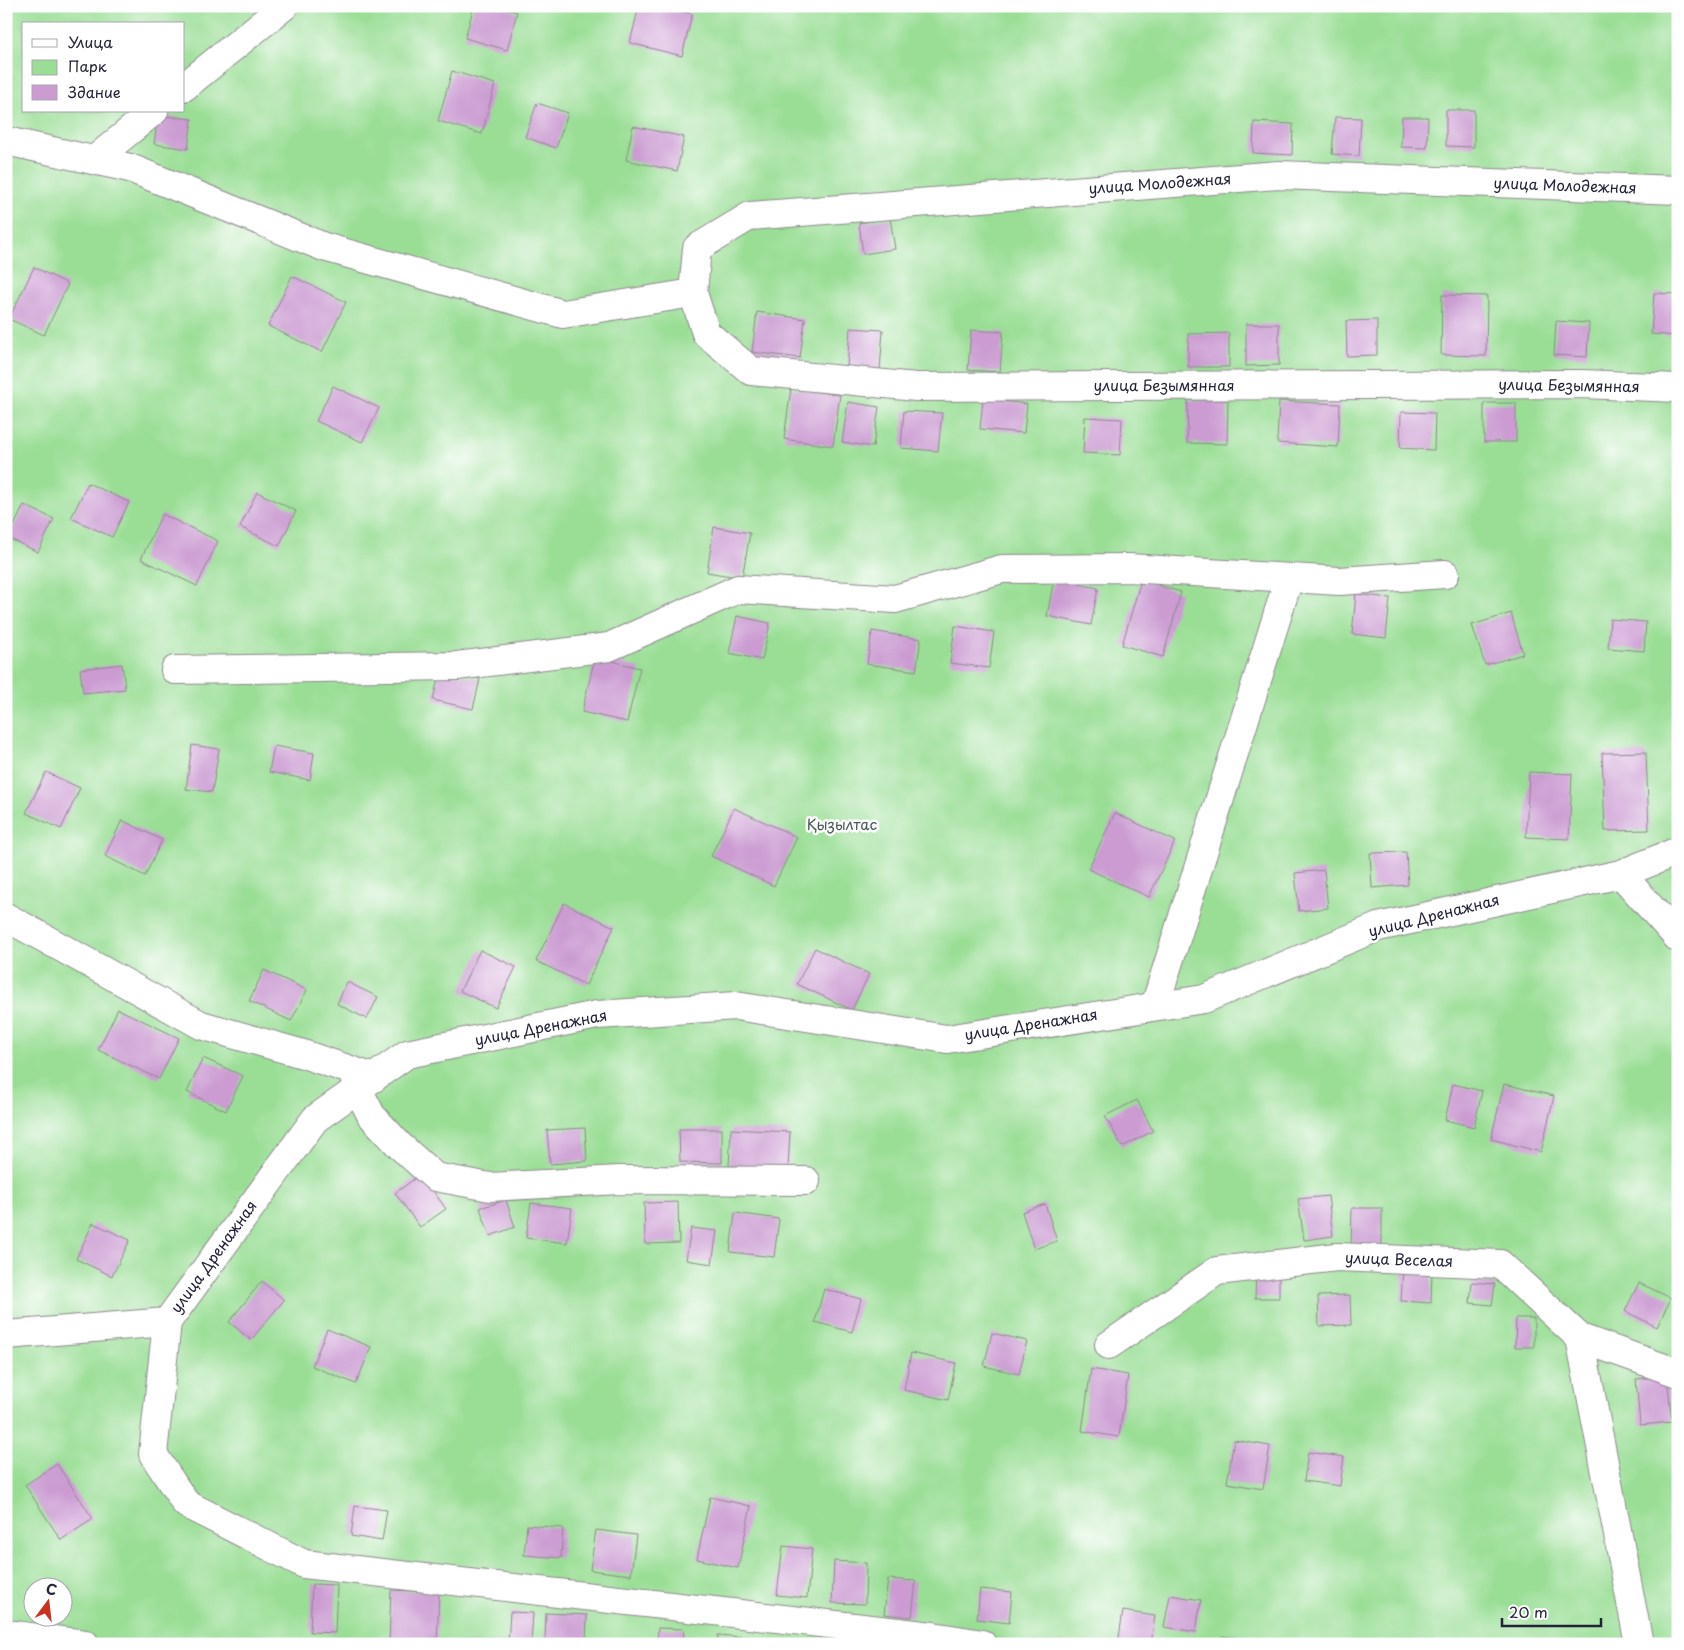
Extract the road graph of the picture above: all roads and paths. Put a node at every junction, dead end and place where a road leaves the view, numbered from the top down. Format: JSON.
{"nodes":[{"id":1,"x":284,"y":6,"type":"edge"},
{"id":2,"x":185,"y":87,"type":"edge"},
{"id":3,"x":153,"y":112,"type":"edge"},
{"id":4,"x":6,"y":141,"type":"edge"},
{"id":5,"x":94,"y":160,"type":"junction"},
{"id":6,"x":1678,"y":190,"type":"edge"},
{"id":7,"x":693,"y":293,"type":"junction"},
{"id":8,"x":1678,"y":388,"type":"edge"},
{"id":9,"x":1444,"y":574,"type":"dead end"},
{"id":10,"x":1288,"y":578,"type":"junction"},
{"id":11,"x":175,"y":670,"type":"dead end"},
{"id":12,"x":1678,"y":851,"type":"edge"},
{"id":13,"x":1621,"y":874,"type":"junction"},
{"id":14,"x":6,"y":917,"type":"edge"},
{"id":15,"x":1678,"y":938,"type":"edge"},
{"id":16,"x":1154,"y":1006,"type":"junction"},
{"id":17,"x":366,"y":1083,"type":"junction"},
{"id":18,"x":806,"y":1180,"type":"dead end"},
{"id":19,"x":167,"y":1322,"type":"junction"},
{"id":20,"x":6,"y":1335,"type":"edge"},
{"id":21,"x":1580,"y":1338,"type":"junction"},
{"id":22,"x":1110,"y":1345,"type":"dead end"},
{"id":23,"x":1678,"y":1372,"type":"edge"},
{"id":24,"x":6,"y":1634,"type":"edge"},
{"id":25,"x":85,"y":1644,"type":"edge"},
{"id":26,"x":982,"y":1644,"type":"edge"},
{"id":27,"x":1639,"y":1644,"type":"edge"}],
"edges":[{"from":1,"to":2,"type":"street"},
{"from":3,"to":5,"type":"street"},
{"from":4,"to":5,"type":"street"},
{"from":5,"to":7,"type":"street"},
{"from":6,"to":7,"type":"street","name":"улица Молодежная"},
{"from":7,"to":8,"type":"street","name":"улица Безымянная"},
{"from":9,"to":10,"type":"street"},
{"from":10,"to":11,"type":"street"},
{"from":10,"to":16,"type":"street"},
{"from":12,"to":13,"type":"street","name":"улица Дренажная"},
{"from":13,"to":15,"type":"street"},
{"from":13,"to":16,"type":"street","name":"улица Дренажная"},
{"from":14,"to":17,"type":"street"},
{"from":16,"to":17,"type":"street","name":"улица Дренажная"},
{"from":17,"to":18,"type":"street"},
{"from":17,"to":19,"type":"street","name":"улица Дренажная"},
{"from":19,"to":20,"type":"street"},
{"from":19,"to":26,"type":"street","name":"улица Дренажная"},
{"from":21,"to":22,"type":"street","name":"улица Веселая"},
{"from":21,"to":23,"type":"street","name":"улица Веселая"},
{"from":21,"to":27,"type":"street"},
{"from":24,"to":25,"type":"street"}]}
